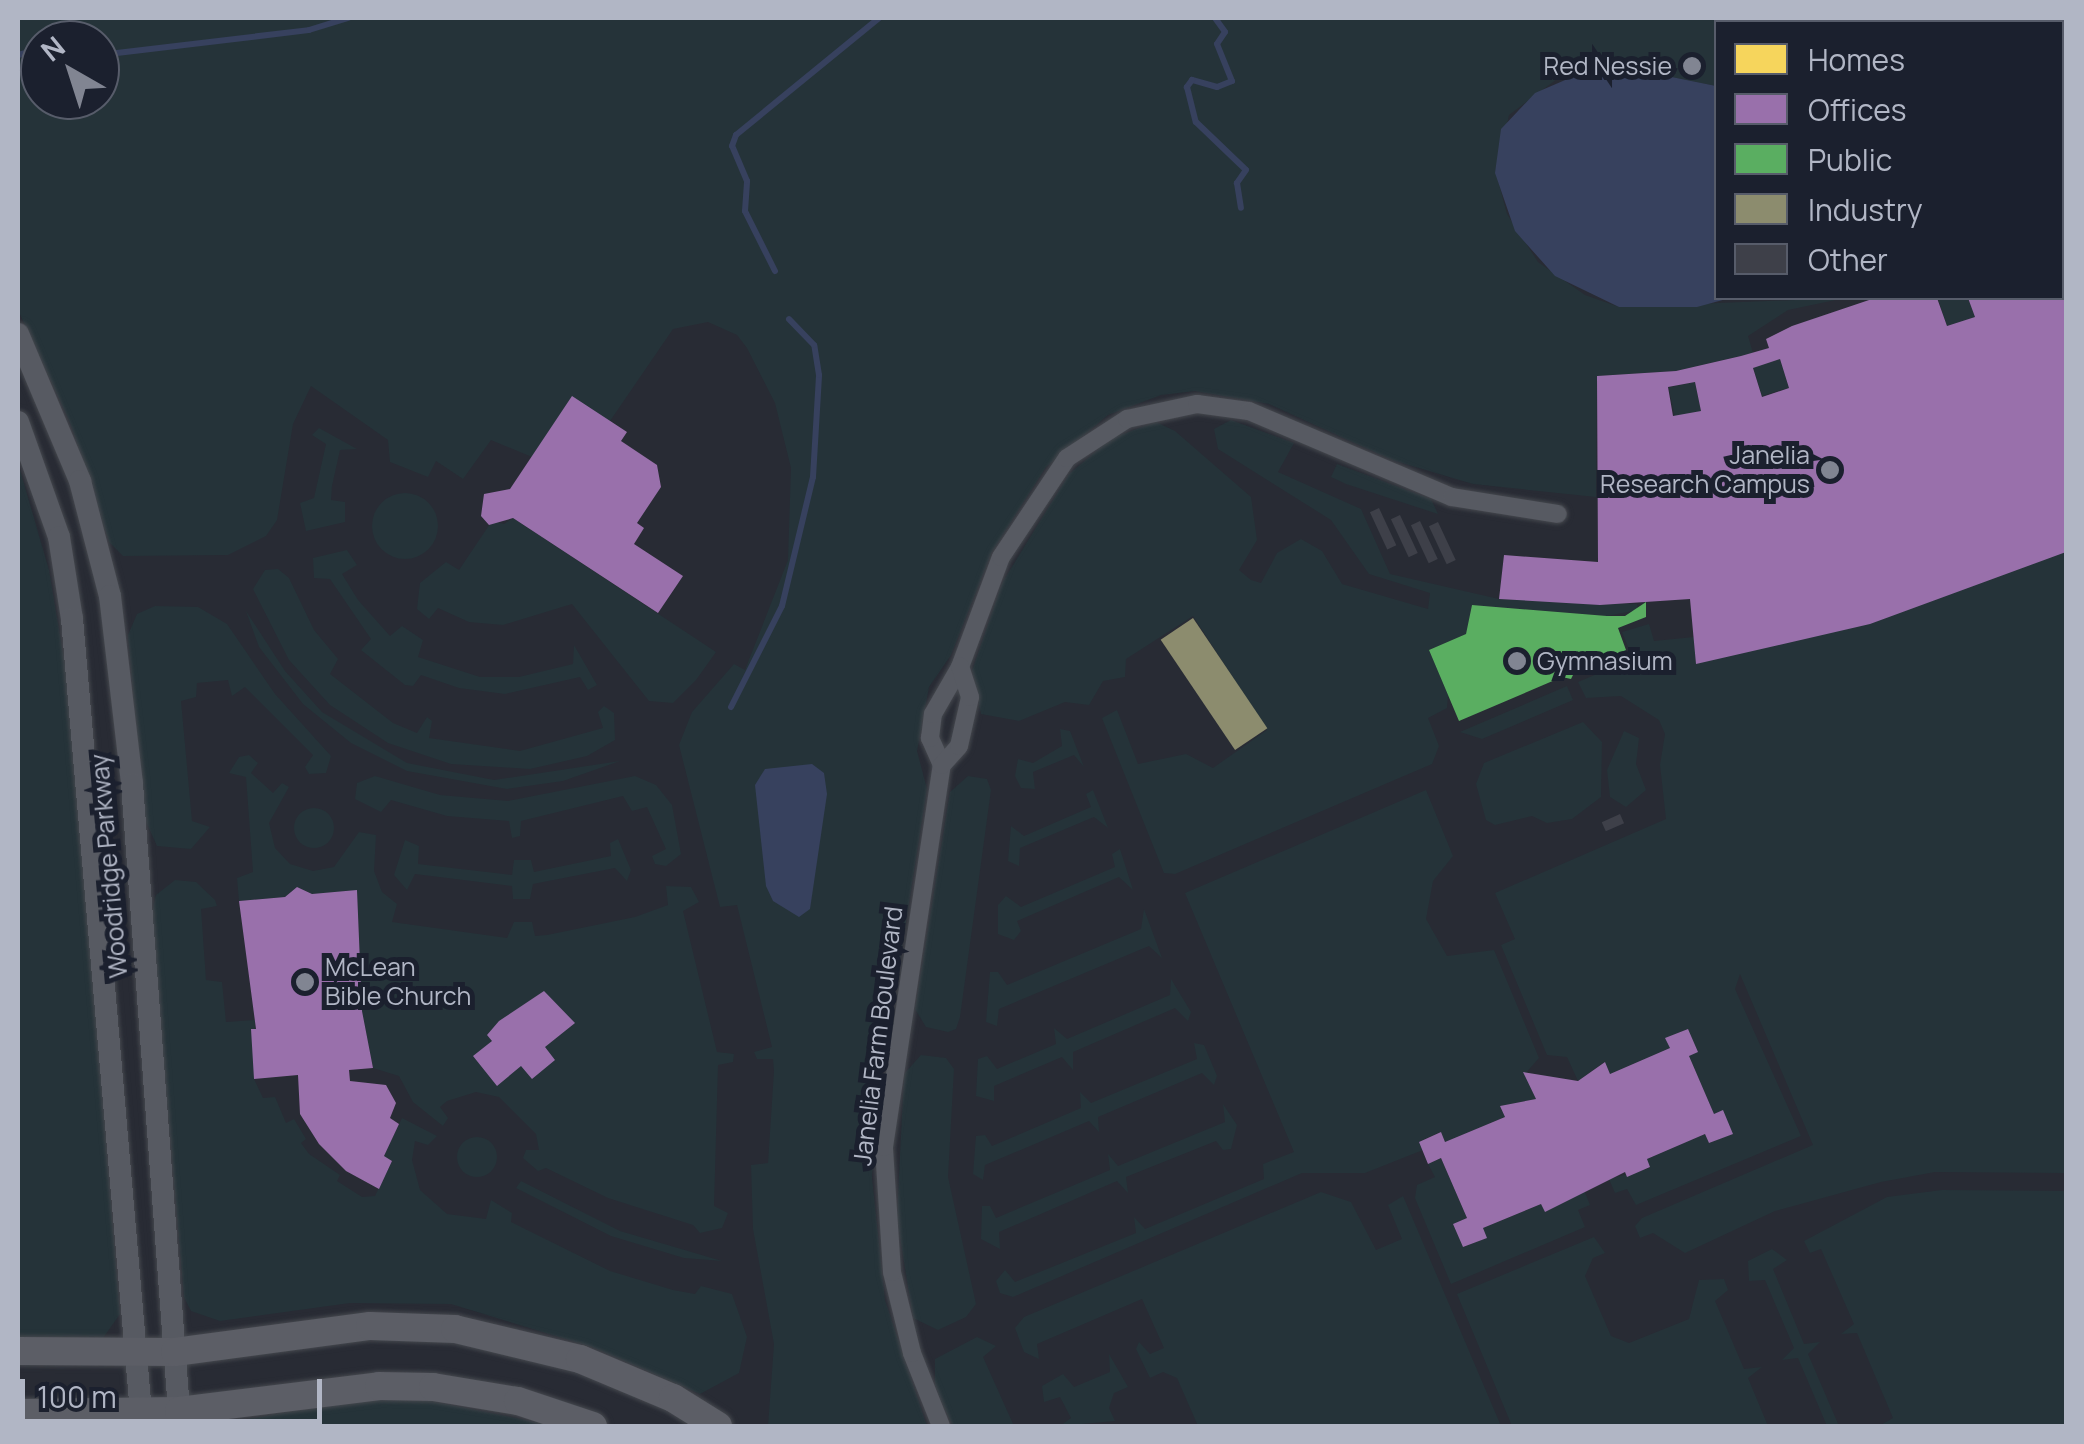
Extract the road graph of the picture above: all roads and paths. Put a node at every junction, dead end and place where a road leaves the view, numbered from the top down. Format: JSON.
{"nodes":[{"id":1,"x":18,"y":334,"type":"edge"},
{"id":2,"x":18,"y":422,"type":"edge"},
{"id":3,"x":1558,"y":514,"type":"dead end"},
{"id":4,"x":960,"y":668,"type":"junction"},
{"id":5,"x":942,"y":765,"type":"junction"},
{"id":6,"x":18,"y":1351,"type":"edge"},
{"id":7,"x":174,"y":1352,"type":"junction"},
{"id":8,"x":137,"y":1354,"type":"junction"},
{"id":9,"x":18,"y":1413,"type":"edge"},
{"id":10,"x":180,"y":1419,"type":"edge"},
{"id":11,"x":142,"y":1420,"type":"edge"},
{"id":12,"x":592,"y":1426,"type":"edge"},
{"id":13,"x":718,"y":1426,"type":"edge"},
{"id":14,"x":941,"y":1426,"type":"edge"}],
"edges":[{"from":1,"to":7,"type":"street","name":"Woodridge Parkway"},
{"from":2,"to":8,"type":"street","name":"Woodridge Parkway"},
{"from":3,"to":4,"type":"street","name":"Janelia Farm Boulevard"},
{"from":4,"to":5,"type":"street","name":"Janelia Farm Boulevard"},
{"from":4,"to":5,"type":"street","name":"Janelia Farm Boulevard"},
{"from":5,"to":14,"type":"street","name":"Janelia Farm Boulevard"},
{"from":6,"to":8,"type":"main road"},
{"from":7,"to":8,"type":"main road"},
{"from":7,"to":10,"type":"street","name":"Woodridge Parkway"},
{"from":7,"to":13,"type":"main road"},
{"from":8,"to":11,"type":"street","name":"Woodridge Parkway"},
{"from":9,"to":11,"type":"main road"},
{"from":10,"to":11,"type":"main road"},
{"from":10,"to":12,"type":"main road"}]}
